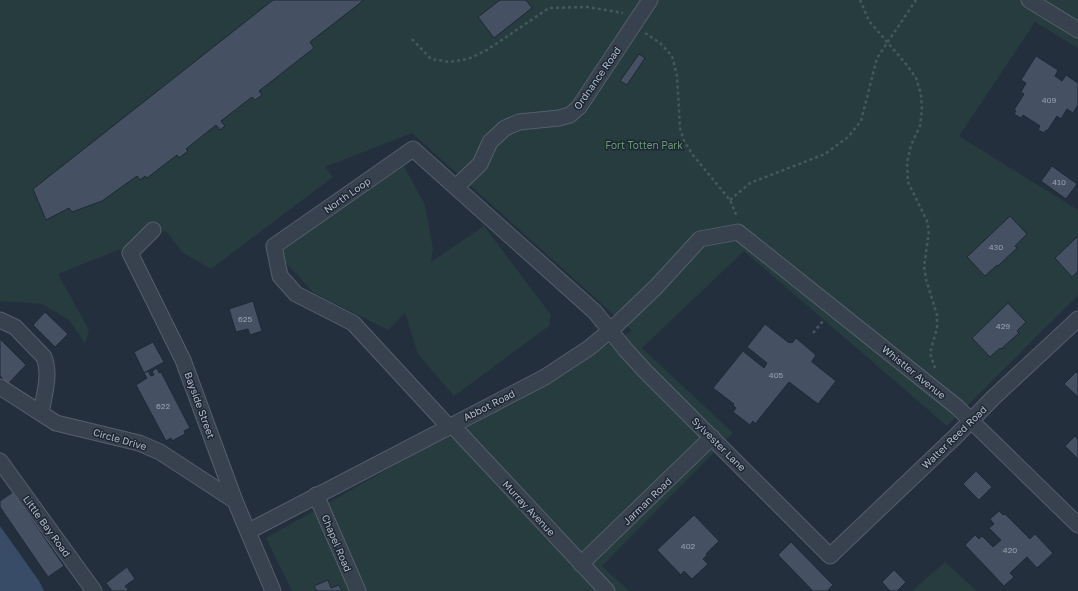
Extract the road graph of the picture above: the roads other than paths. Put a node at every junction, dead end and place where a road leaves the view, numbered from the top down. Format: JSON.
{"nodes":[{"id":1,"x":650,"y":0,"type":"edge"},
{"id":2,"x":1029,"y":0,"type":"edge"},
{"id":3,"x":1078,"y":30,"type":"edge"},
{"id":4,"x":456,"y":187,"type":"junction"},
{"id":5,"x":738,"y":226,"type":"joint"},
{"id":6,"x":153,"y":230,"type":"dead end"},
{"id":7,"x":1078,"y":319,"type":"edge"},
{"id":8,"x":0,"y":320,"type":"edge"},
{"id":9,"x":611,"y":330,"type":"junction"},
{"id":10,"x":0,"y":387,"type":"edge"},
{"id":11,"x":41,"y":413,"type":"junction"},
{"id":12,"x":972,"y":421,"type":"junction"},
{"id":13,"x":450,"y":426,"type":"junction"},
{"id":14,"x":712,"y":437,"type":"junction"},
{"id":15,"x":0,"y":461,"type":"edge"},
{"id":16,"x":316,"y":495,"type":"junction"},
{"id":17,"x":235,"y":501,"type":"junction"},
{"id":18,"x":1078,"y":525,"type":"edge"},
{"id":19,"x":248,"y":530,"type":"junction"},
{"id":20,"x":830,"y":556,"type":"joint"},
{"id":21,"x":581,"y":564,"type":"junction"},
{"id":22,"x":94,"y":591,"type":"edge"},
{"id":23,"x":273,"y":591,"type":"edge"},
{"id":24,"x":358,"y":591,"type":"edge"},
{"id":25,"x":607,"y":591,"type":"edge"}],
"edges":[{"from":1,"to":4,"type":"street","name":"Ordnance Road"},
{"from":2,"to":3,"type":"street"},
{"from":4,"to":9,"type":"street","name":"North Loop"},
{"from":4,"to":13,"type":"street","name":"North Loop"},
{"from":5,"to":9,"type":"street","name":"Abbot Road"},
{"from":5,"to":12,"type":"street","name":"Whistler Avenue"},
{"from":6,"to":17,"type":"street","name":"Bayside Street"},
{"from":7,"to":12,"type":"street","name":"Walter Reed Road"},
{"from":8,"to":11,"type":"street"},
{"from":9,"to":13,"type":"street","name":"Abbot Road"},
{"from":9,"to":14,"type":"street","name":"Sylvester Lane"},
{"from":10,"to":11,"type":"street","name":"Circle Drive"},
{"from":11,"to":17,"type":"street","name":"Circle Drive"},
{"from":12,"to":18,"type":"street","name":"Whistler Avenue"},
{"from":12,"to":20,"type":"street","name":"Walter Reed Road"},
{"from":13,"to":16,"type":"street","name":"Abbot Road"},
{"from":13,"to":21,"type":"street","name":"Murray Avenue"},
{"from":14,"to":20,"type":"street","name":"Sylvester Lane"},
{"from":14,"to":21,"type":"street","name":"Jarman Road"},
{"from":15,"to":22,"type":"street","name":"Little Bay Road"},
{"from":16,"to":19,"type":"street","name":"Abbot Road"},
{"from":16,"to":24,"type":"street","name":"Chapel Road"},
{"from":17,"to":19,"type":"street","name":"Bayside Street"},
{"from":19,"to":23,"type":"street","name":"Bayside Street"},
{"from":21,"to":25,"type":"street","name":"Murray Avenue"}]}
